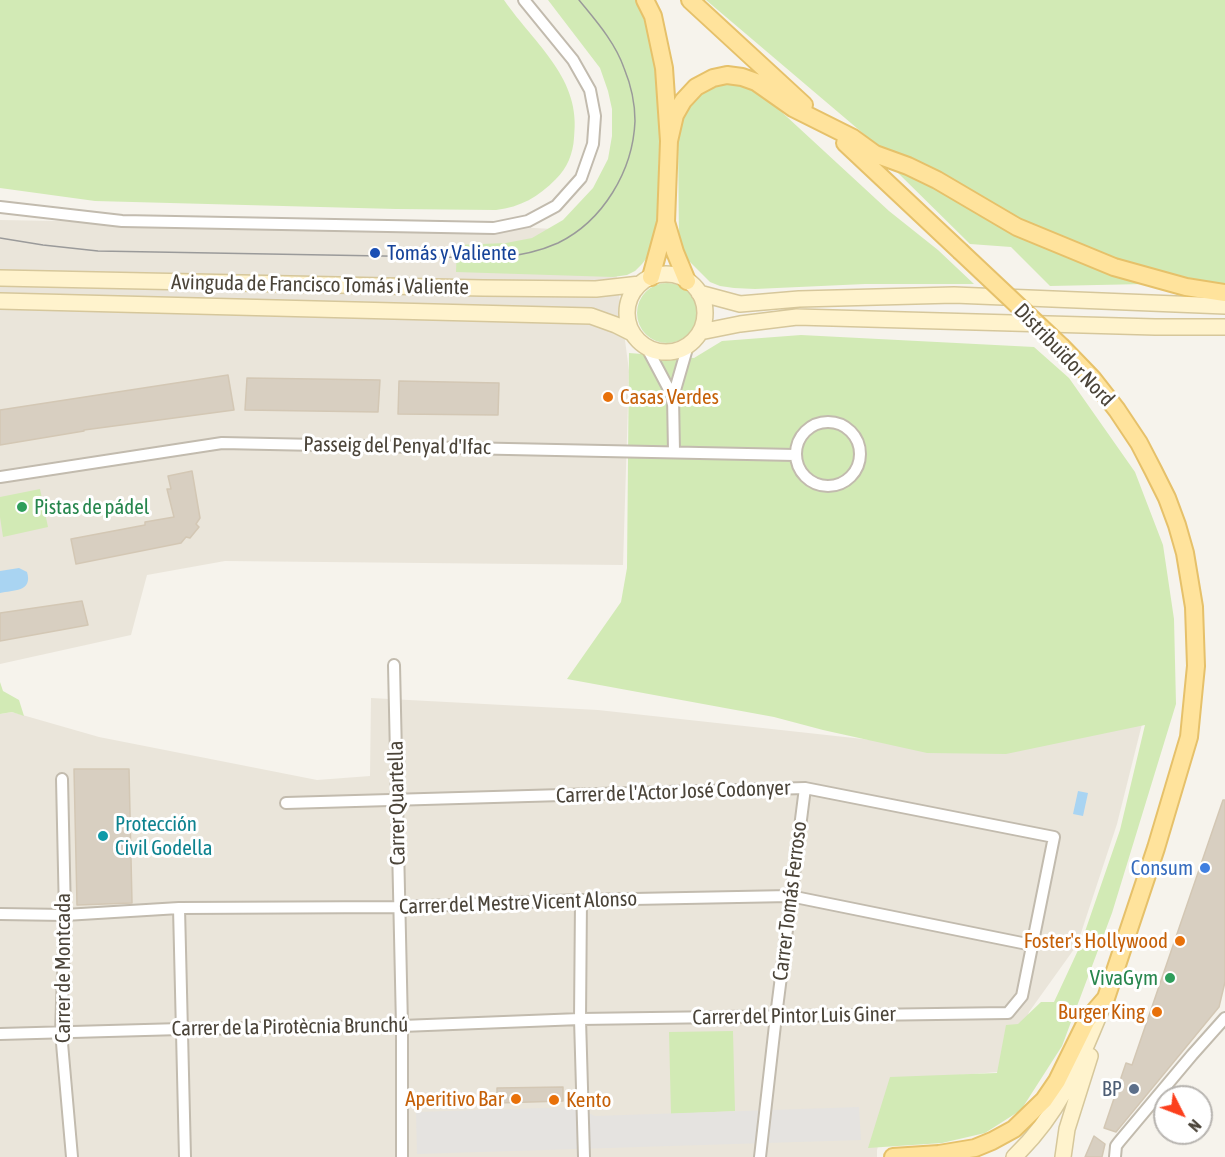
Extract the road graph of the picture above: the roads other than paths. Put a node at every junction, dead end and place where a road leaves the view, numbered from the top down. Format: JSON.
{"nodes":[{"id":1,"x":524,"y":0,"type":"edge"},
{"id":2,"x":645,"y":0,"type":"edge"},
{"id":3,"x":690,"y":0,"type":"edge"},
{"id":4,"x":826,"y":125,"type":"junction"},
{"id":5,"x":669,"y":141,"type":"junction"},
{"id":6,"x":0,"y":207,"type":"edge"},
{"id":7,"x":666,"y":222,"type":"junction"},
{"id":8,"x":0,"y":267,"type":"edge"},
{"id":9,"x":0,"y":278,"type":"edge"},
{"id":10,"x":105,"y":280,"type":"junction"},
{"id":11,"x":687,"y":280,"type":"junction"},
{"id":12,"x":645,"y":281,"type":"junction"},
{"id":13,"x":1225,"y":292,"type":"edge"},
{"id":14,"x":699,"y":293,"type":"junction"},
{"id":15,"x":0,"y":301,"type":"edge"},
{"id":16,"x":1225,"y":306,"type":"edge"},
{"id":17,"x":1225,"y":327,"type":"edge"},
{"id":18,"x":700,"y":332,"type":"junction"},
{"id":19,"x":632,"y":333,"type":"junction"},
{"id":20,"x":688,"y":345,"type":"junction"},
{"id":21,"x":647,"y":348,"type":"junction"},
{"id":22,"x":673,"y":397,"type":"junction"},
{"id":23,"x":674,"y":451,"type":"junction"},
{"id":24,"x":795,"y":455,"type":"junction"},
{"id":25,"x":0,"y":477,"type":"edge"},
{"id":26,"x":394,"y":665,"type":"dead end"},
{"id":27,"x":62,"y":779,"type":"dead end"},
{"id":28,"x":805,"y":788,"type":"junction"},
{"id":29,"x":396,"y":800,"type":"junction"},
{"id":30,"x":286,"y":803,"type":"dead end"},
{"id":31,"x":790,"y":896,"type":"junction"},
{"id":32,"x":581,"y":900,"type":"junction"},
{"id":33,"x":400,"y":907,"type":"junction"},
{"id":34,"x":179,"y":908,"type":"junction"},
{"id":35,"x":0,"y":914,"type":"edge"},
{"id":36,"x":65,"y":915,"type":"junction"},
{"id":37,"x":1032,"y":945,"type":"junction"},
{"id":38,"x":1106,"y":998,"type":"junction"},
{"id":39,"x":776,"y":1016,"type":"junction"},
{"id":40,"x":1225,"y":1018,"type":"edge"},
{"id":41,"x":580,"y":1019,"type":"junction"},
{"id":42,"x":402,"y":1026,"type":"junction"},
{"id":43,"x":182,"y":1029,"type":"junction"},
{"id":44,"x":61,"y":1032,"type":"junction"},
{"id":45,"x":0,"y":1034,"type":"edge"},
{"id":46,"x":72,"y":1157,"type":"edge"},
{"id":47,"x":185,"y":1157,"type":"edge"},
{"id":48,"x":402,"y":1157,"type":"edge"},
{"id":49,"x":584,"y":1157,"type":"edge"},
{"id":50,"x":760,"y":1157,"type":"edge"},
{"id":51,"x":893,"y":1157,"type":"edge"},
{"id":52,"x":1014,"y":1157,"type":"edge"},
{"id":53,"x":1063,"y":1157,"type":"edge"},
{"id":54,"x":1115,"y":1157,"type":"edge"}],
"edges":[{"from":1,"to":6,"type":"street"},
{"from":2,"to":5,"type":"main road"},
{"from":3,"to":4,"type":"main road","name":"Distribuïdor Nord"},
{"from":4,"to":5,"type":"main road"},
{"from":4,"to":13,"type":"main road"},
{"from":4,"to":38,"type":"main road","name":"Distribuïdor Nord","bridge":true},
{"from":5,"to":7,"type":"main road"},
{"from":7,"to":11,"type":"main road"},
{"from":7,"to":12,"type":"main road"},
{"from":8,"to":10,"type":"main road"},
{"from":9,"to":10,"type":"main road","name":"Avinguda de Francisco Tomás i Valiente"},
{"from":10,"to":12,"type":"main road","name":"Avinguda de Francisco Tomás i Valiente"},
{"from":11,"to":12,"type":"main road"},
{"from":11,"to":14,"type":"main road"},
{"from":12,"to":19,"type":"main road"},
{"from":14,"to":16,"type":"main road"},
{"from":14,"to":18,"type":"main road"},
{"from":15,"to":19,"type":"main road","name":"Avinguda de Francisco Tomás i Valiente"},
{"from":17,"to":18,"type":"main road"},
{"from":18,"to":20,"type":"main road"},
{"from":19,"to":21,"type":"main road"},
{"from":20,"to":21,"type":"main road"},
{"from":20,"to":22,"type":"street"},
{"from":21,"to":22,"type":"street"},
{"from":22,"to":23,"type":"street"},
{"from":23,"to":24,"type":"street","name":"Passeig del Penyal d'Ifac"},
{"from":23,"to":25,"type":"street","name":"Passeig del Penyal d'Ifac"},
{"from":24,"to":24,"type":"street"},
{"from":26,"to":29,"type":"street","name":"Carrer Quartella"},
{"from":27,"to":36,"type":"street","name":"Carrer de Montcada"},
{"from":28,"to":29,"type":"street","name":"Carrer de l'Actor José Codonyer"},
{"from":28,"to":31,"type":"street","name":"Carrer Tomás Ferroso"},
{"from":28,"to":37,"type":"street","name":"Carrer de l'Actor José Codonyer"},
{"from":29,"to":30,"type":"street","name":"Carrer de l'Actor José Codonyer"},
{"from":29,"to":33,"type":"street","name":"Carrer Quartella"},
{"from":31,"to":32,"type":"street","name":"Carrer del Mestre Vicent Alonso"},
{"from":31,"to":37,"type":"street","name":"Carrer del Mestre Vicent Alonso"},
{"from":31,"to":39,"type":"street","name":"Carrer Tomás Ferroso"},
{"from":32,"to":33,"type":"street","name":"Carrer del Mestre Vicent Alonso"},
{"from":32,"to":41,"type":"street"},
{"from":33,"to":34,"type":"street","name":"Carrer del Mestre Vicent Alonso"},
{"from":33,"to":42,"type":"street","name":"Carrer Quartella"},
{"from":34,"to":36,"type":"street","name":"Carrer del Mestre Vicent Alonso"},
{"from":34,"to":43,"type":"street"},
{"from":35,"to":36,"type":"street","name":"Carrer del Mestre Vicent Alonso"},
{"from":36,"to":44,"type":"street","name":"Carrer de Montcada"},
{"from":37,"to":39,"type":"street","name":"Carrer del Pintor Luis Giner"},
{"from":38,"to":51,"type":"main road"},
{"from":38,"to":52,"type":"main road"},
{"from":38,"to":53,"type":"main road"},
{"from":39,"to":41,"type":"street","name":"Carrer del Pintor Luis Giner"},
{"from":39,"to":50,"type":"street","name":"Carrer Tomás Ferroso"},
{"from":40,"to":54,"type":"street"},
{"from":41,"to":42,"type":"street","name":"Carrer de la Pirotècnia Brunchú"},
{"from":41,"to":49,"type":"street"},
{"from":42,"to":43,"type":"street","name":"Carrer de la Pirotècnia Brunchú"},
{"from":42,"to":48,"type":"street","name":"Carrer Quartella"},
{"from":43,"to":44,"type":"street","name":"Carrer de la Pirotècnia Brunchú"},
{"from":43,"to":47,"type":"street"},
{"from":44,"to":45,"type":"street","name":"Carrer de la Pirotècnia Brunchú"},
{"from":44,"to":46,"type":"street","name":"Carrer de Montcada"}]}
